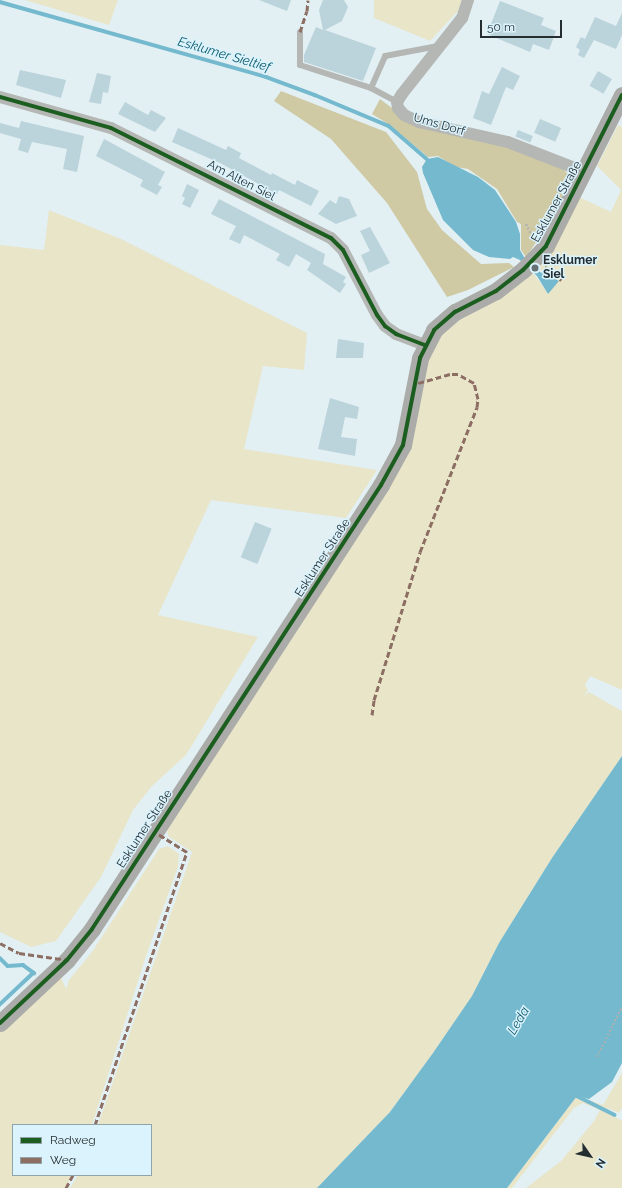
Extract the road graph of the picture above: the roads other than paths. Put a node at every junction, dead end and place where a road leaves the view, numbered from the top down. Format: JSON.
{"nodes":[{"id":1,"x":468,"y":0,"type":"edge"},
{"id":2,"x":300,"y":32,"type":"dead end"},
{"id":3,"x":438,"y":46,"type":"junction"},
{"id":4,"x":371,"y":88,"type":"junction"},
{"id":5,"x":622,"y":95,"type":"edge"},
{"id":6,"x":0,"y":97,"type":"edge"},
{"id":7,"x":397,"y":102,"type":"junction"},
{"id":8,"x":585,"y":172,"type":"junction"},
{"id":9,"x":424,"y":345,"type":"junction"},
{"id":10,"x":0,"y":1023,"type":"edge"}],
"edges":[{"from":1,"to":3,"type":"street"},
{"from":2,"to":4,"type":"lane"},
{"from":3,"to":4,"type":"lane"},
{"from":3,"to":7,"type":"street"},
{"from":4,"to":7,"type":"lane"},
{"from":5,"to":8,"type":"street","name":"Esklumer Straße"},
{"from":6,"to":9,"type":"street","name":"Am Alten Siel"},
{"from":7,"to":8,"type":"street","name":"Ums Dorf"},
{"from":8,"to":9,"type":"street","name":"Esklumer Straße"},
{"from":9,"to":10,"type":"street","name":"Esklumer Straße"}]}
